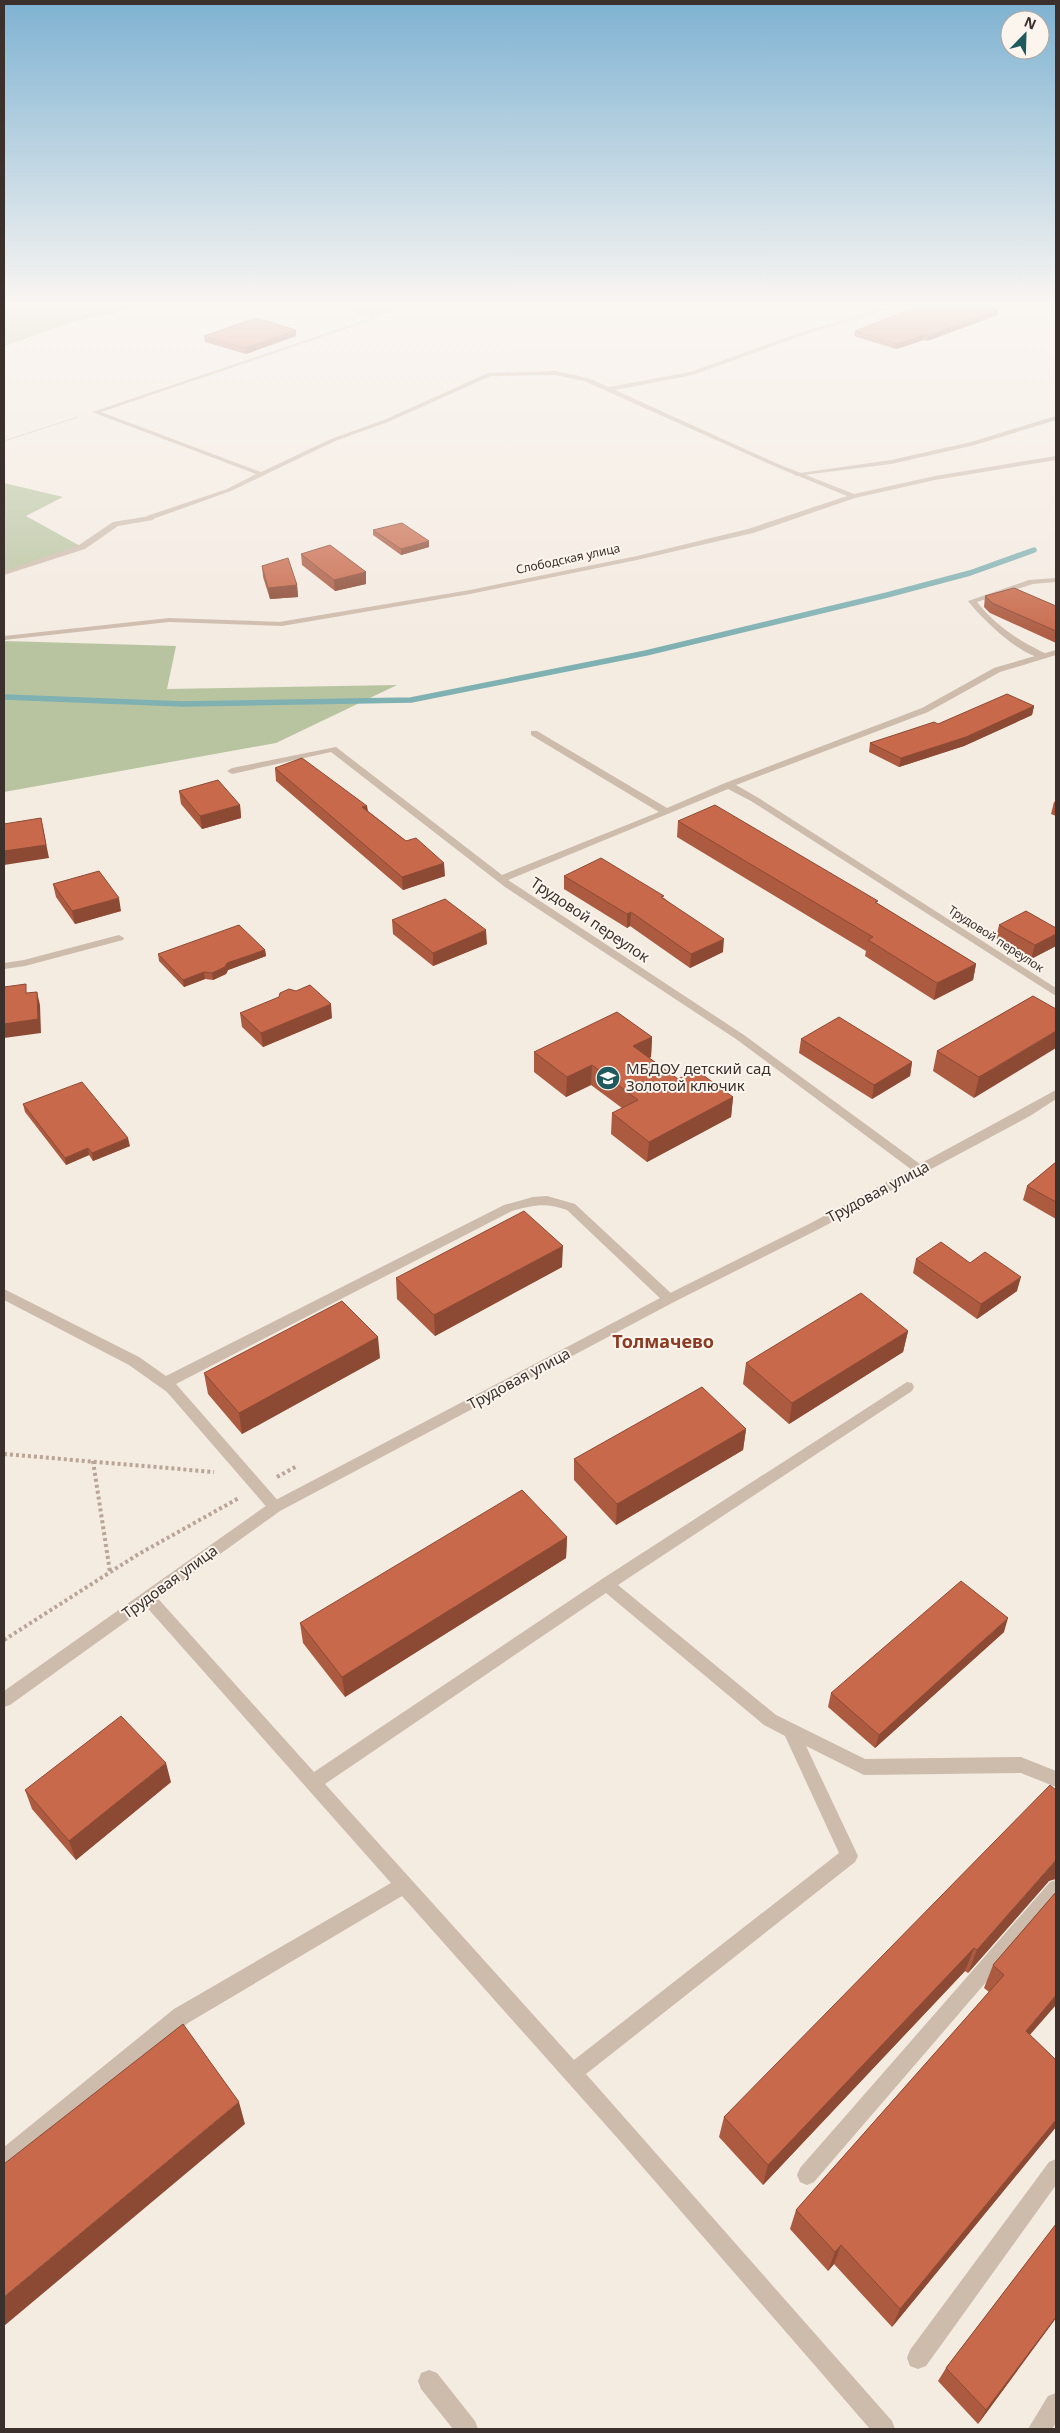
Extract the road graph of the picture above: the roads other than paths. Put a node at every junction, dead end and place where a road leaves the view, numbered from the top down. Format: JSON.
{"nodes":[{"id":1,"x":118,"y":421,"type":"edge"},
{"id":2,"x":387,"y":421,"type":"edge"},
{"id":3,"x":679,"y":421,"type":"edge"},
{"id":4,"x":1048,"y":421,"type":"edge"},
{"id":5,"x":1056,"y":458,"type":"edge"},
{"id":6,"x":261,"y":474,"type":"junction"},
{"id":7,"x":796,"y":474,"type":"junction"},
{"id":8,"x":853,"y":496,"type":"junction"},
{"id":9,"x":4,"y":573,"type":"edge"},
{"id":10,"x":1056,"y":580,"type":"edge"},
{"id":11,"x":4,"y":638,"type":"edge"},
{"id":12,"x":1056,"y":652,"type":"edge"},
{"id":13,"x":1044,"y":656,"type":"junction"},
{"id":14,"x":534,"y":733,"type":"dead end"},
{"id":15,"x":232,"y":771,"type":"dead end"},
{"id":16,"x":728,"y":785,"type":"junction"},
{"id":17,"x":666,"y":812,"type":"junction"},
{"id":18,"x":501,"y":878,"type":"junction"},
{"id":19,"x":119,"y":938,"type":"dead end"},
{"id":20,"x":4,"y":966,"type":"edge"},
{"id":21,"x":1056,"y":993,"type":"edge"},
{"id":22,"x":1056,"y":1094,"type":"edge"},
{"id":23,"x":920,"y":1170,"type":"junction"},
{"id":24,"x":4,"y":1294,"type":"edge"},
{"id":25,"x":669,"y":1300,"type":"junction"},
{"id":26,"x":165,"y":1383,"type":"junction"},
{"id":27,"x":907,"y":1386,"type":"dead end"},
{"id":28,"x":275,"y":1507,"type":"junction"},
{"id":29,"x":608,"y":1584,"type":"junction"},
{"id":30,"x":148,"y":1598,"type":"junction"},
{"id":31,"x":4,"y":1700,"type":"edge"},
{"id":32,"x":792,"y":1731,"type":"junction"},
{"id":33,"x":1056,"y":1780,"type":"edge"},
{"id":34,"x":313,"y":1782,"type":"junction"},
{"id":35,"x":404,"y":1885,"type":"junction"},
{"id":36,"x":1056,"y":1888,"type":"edge"},
{"id":37,"x":573,"y":2073,"type":"junction"},
{"id":38,"x":4,"y":2159,"type":"edge"},
{"id":39,"x":1056,"y":2169,"type":"edge"},
{"id":40,"x":806,"y":2175,"type":"dead end"},
{"id":41,"x":918,"y":2358,"type":"dead end"},
{"id":42,"x":429,"y":2381,"type":"dead end"},
{"id":43,"x":1056,"y":2404,"type":"edge"},
{"id":44,"x":467,"y":2429,"type":"edge"},
{"id":45,"x":884,"y":2429,"type":"edge"},
{"id":46,"x":1038,"y":2429,"type":"edge"}],
"edges":[{"from":1,"to":6,"type":"street"},
{"from":2,"to":6,"type":"street"},
{"from":3,"to":7,"type":"street"},
{"from":4,"to":7,"type":"street"},
{"from":5,"to":8,"type":"street","name":"Слободская улица"},
{"from":6,"to":9,"type":"street"},
{"from":7,"to":8,"type":"street"},
{"from":8,"to":11,"type":"street","name":"Слободская улица"},
{"from":10,"to":13,"type":"street"},
{"from":12,"to":13,"type":"street"},
{"from":13,"to":16,"type":"street"},
{"from":14,"to":17,"type":"street"},
{"from":15,"to":18,"type":"street","name":"Трудовой переулок"},
{"from":16,"to":17,"type":"street"},
{"from":16,"to":21,"type":"street","name":"Трудовой переулок"},
{"from":17,"to":18,"type":"street"},
{"from":18,"to":23,"type":"street","name":"Трудовой переулок"},
{"from":19,"to":20,"type":"street"},
{"from":22,"to":23,"type":"street","name":"Трудовая улица"},
{"from":23,"to":25,"type":"street","name":"Трудовая улица"},
{"from":24,"to":26,"type":"street"},
{"from":25,"to":26,"type":"street"},
{"from":25,"to":28,"type":"street","name":"Трудовая улица"},
{"from":26,"to":28,"type":"street"},
{"from":27,"to":29,"type":"street"},
{"from":28,"to":30,"type":"street","name":"Трудовая улица"},
{"from":29,"to":32,"type":"street"},
{"from":29,"to":34,"type":"street"},
{"from":30,"to":31,"type":"street","name":"Трудовая улица"},
{"from":30,"to":34,"type":"street"},
{"from":32,"to":33,"type":"street"},
{"from":32,"to":37,"type":"street"},
{"from":34,"to":35,"type":"street"},
{"from":35,"to":37,"type":"street"},
{"from":35,"to":38,"type":"street"},
{"from":36,"to":40,"type":"street"},
{"from":37,"to":45,"type":"street"},
{"from":39,"to":41,"type":"street"},
{"from":42,"to":44,"type":"street"},
{"from":43,"to":46,"type":"street"}]}
